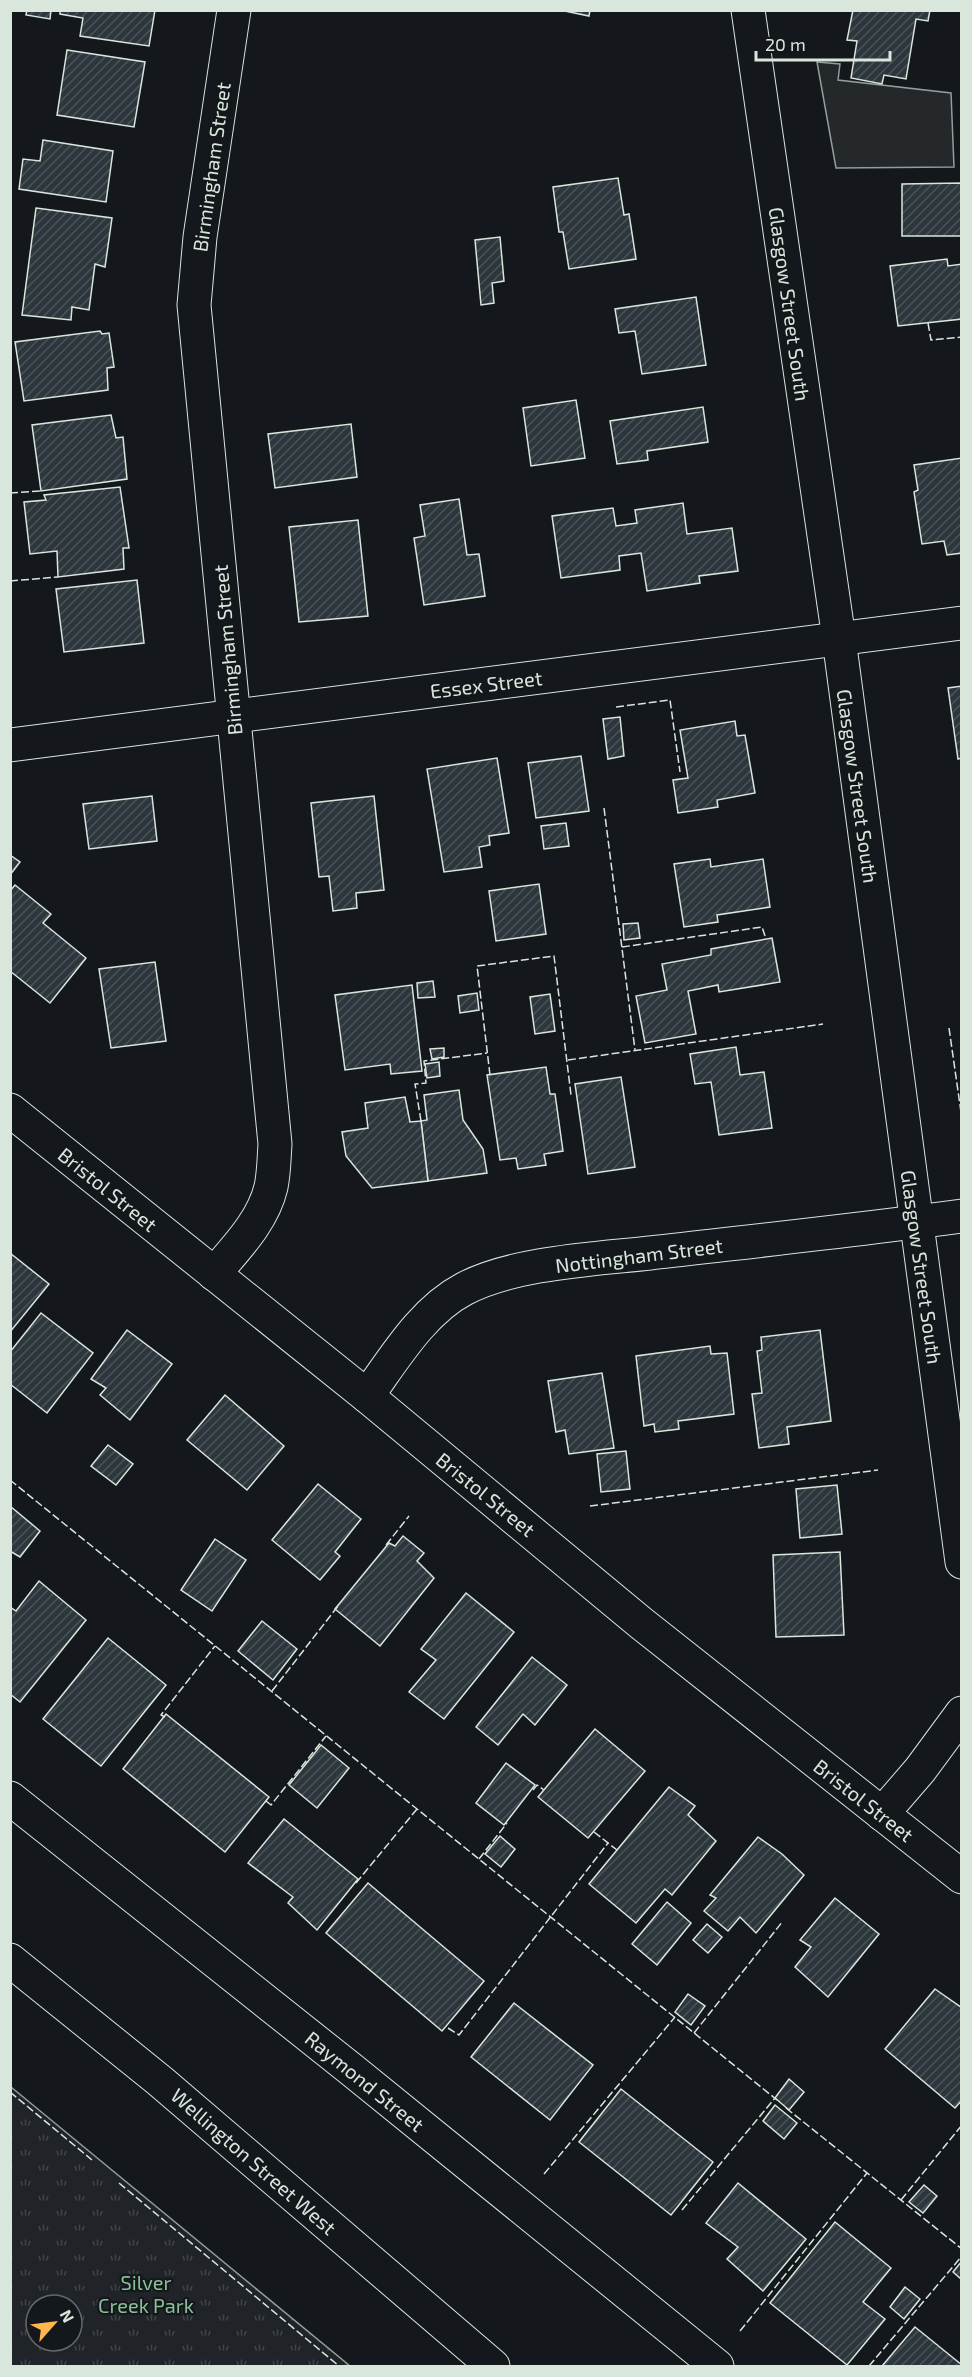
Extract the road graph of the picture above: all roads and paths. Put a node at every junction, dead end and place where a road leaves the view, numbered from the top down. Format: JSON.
{"nodes":[{"id":1,"x":234,"y":10,"type":"edge"},
{"id":2,"x":748,"y":10,"type":"edge"},
{"id":3,"x":962,"y":623,"type":"edge"},
{"id":4,"x":838,"y":639,"type":"junction"},
{"id":5,"x":234,"y":716,"type":"junction"},
{"id":6,"x":10,"y":745,"type":"edge"},
{"id":7,"x":10,"y":1110,"type":"edge"},
{"id":8,"x":962,"y":1216,"type":"edge"},
{"id":9,"x":916,"y":1222,"type":"junction"},
{"id":10,"x":214,"y":1274,"type":"junction"},
{"id":11,"x":367,"y":1396,"type":"junction"},
{"id":12,"x":962,"y":1562,"type":"edge"},
{"id":13,"x":962,"y":1713,"type":"edge"},
{"id":14,"x":10,"y":1798,"type":"edge"},
{"id":15,"x":882,"y":1814,"type":"junction"},
{"id":16,"x":962,"y":1877,"type":"edge"},
{"id":17,"x":10,"y":1960,"type":"edge"},
{"id":18,"x":494,"y":2367,"type":"edge"},
{"id":19,"x":717,"y":2367,"type":"edge"}],
"edges":[{"from":1,"to":5,"type":"street","name":"Birmingham Street"},
{"from":2,"to":4,"type":"street","name":"Glasgow Street South"},
{"from":3,"to":4,"type":"street","name":"Essex Street"},
{"from":4,"to":5,"type":"street","name":"Essex Street"},
{"from":4,"to":9,"type":"street","name":"Glasgow Street South"},
{"from":5,"to":6,"type":"street","name":"Essex Street"},
{"from":5,"to":10,"type":"street","name":"Birmingham Street"},
{"from":7,"to":10,"type":"street","name":"Bristol Street"},
{"from":8,"to":9,"type":"street","name":"Nottingham Street"},
{"from":9,"to":11,"type":"street","name":"Nottingham Street"},
{"from":9,"to":12,"type":"street","name":"Glasgow Street South"},
{"from":10,"to":11,"type":"street","name":"Bristol Street"},
{"from":11,"to":15,"type":"street","name":"Bristol Street"},
{"from":13,"to":15,"type":"street"},
{"from":14,"to":19,"type":"street","name":"Raymond Street"},
{"from":15,"to":16,"type":"street","name":"Bristol Street"},
{"from":17,"to":18,"type":"street","name":"Wellington Street West"}]}
